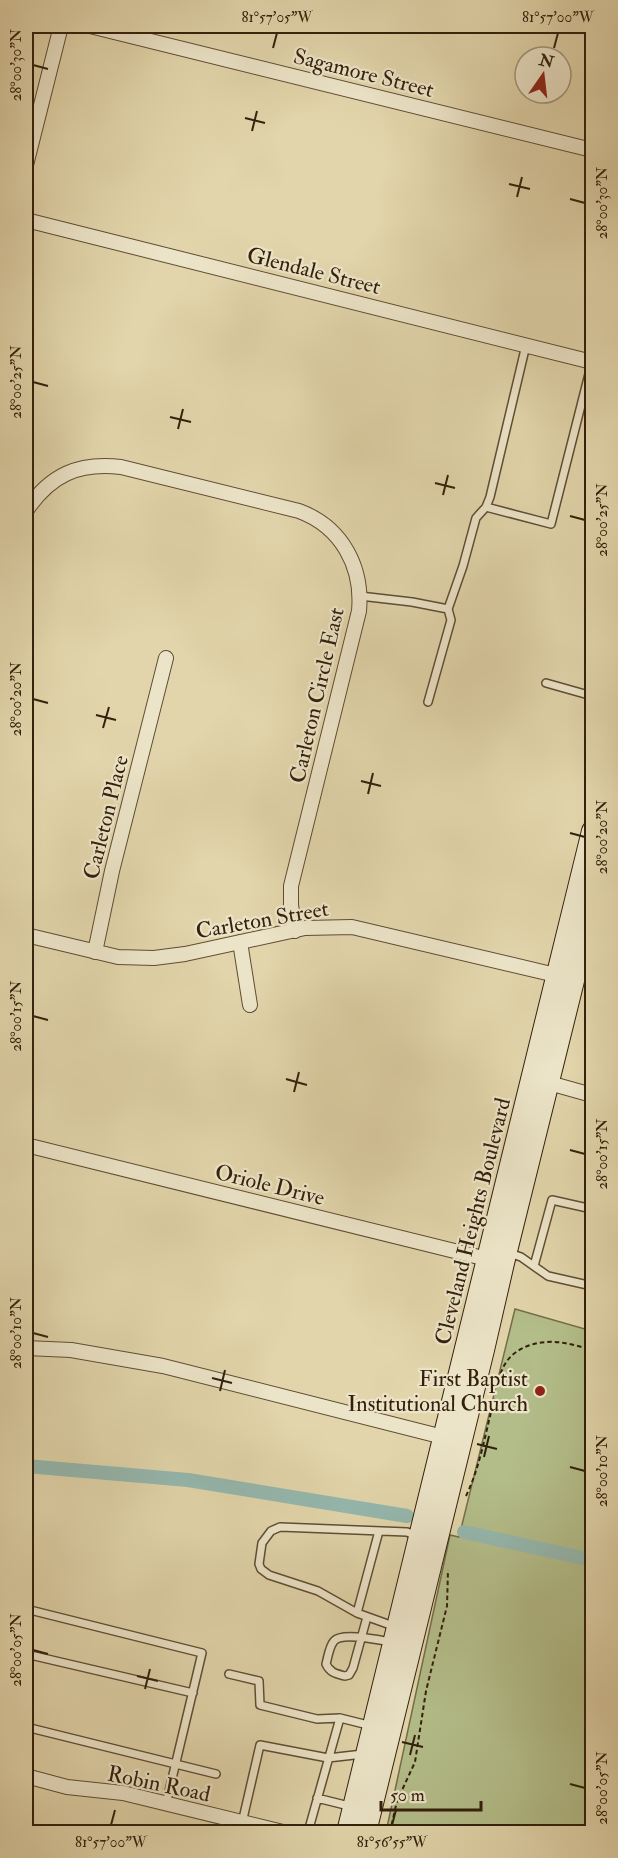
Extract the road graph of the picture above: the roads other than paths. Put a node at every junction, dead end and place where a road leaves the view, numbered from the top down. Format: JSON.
{"nodes":[{"id":1,"x":61,"y":26,"type":"edge"},
{"id":2,"x":90,"y":26,"type":"edge"},
{"id":3,"x":592,"y":150,"type":"edge"},
{"id":4,"x":26,"y":165,"type":"edge"},
{"id":5,"x":26,"y":220,"type":"edge"},
{"id":6,"x":526,"y":345,"type":"junction"},
{"id":7,"x":592,"y":362,"type":"edge"},
{"id":8,"x":486,"y":507,"type":"junction"},
{"id":9,"x":26,"y":511,"type":"edge"},
{"id":10,"x":360,"y":596,"type":"junction"},
{"id":11,"x":448,"y":609,"type":"junction"},
{"id":12,"x":166,"y":658,"type":"dead end"},
{"id":13,"x":546,"y":684,"type":"dead end"},
{"id":14,"x":592,"y":696,"type":"edge"},
{"id":15,"x":428,"y":702,"type":"dead end"},
{"id":16,"x":592,"y":831,"type":"edge"},
{"id":17,"x":588,"y":908,"type":"edge"},
{"id":18,"x":295,"y":931,"type":"junction"},
{"id":19,"x":26,"y":935,"type":"edge"},
{"id":20,"x":240,"y":942,"type":"junction"},
{"id":21,"x":95,"y":951,"type":"junction"},
{"id":22,"x":565,"y":977,"type":"junction"},
{"id":23,"x":250,"y":1005,"type":"dead end"},
{"id":24,"x":540,"y":1081,"type":"junction"},
{"id":25,"x":592,"y":1095,"type":"edge"},
{"id":26,"x":26,"y":1145,"type":"edge"},
{"id":27,"x":592,"y":1209,"type":"edge"},
{"id":28,"x":499,"y":1258,"type":"junction"},
{"id":29,"x":534,"y":1266,"type":"junction"},
{"id":30,"x":592,"y":1286,"type":"edge"},
{"id":31,"x":26,"y":1348,"type":"edge"},
{"id":32,"x":453,"y":1439,"type":"junction"},
{"id":33,"x":379,"y":1531,"type":"junction"},
{"id":34,"x":428,"y":1539,"type":"junction"},
{"id":35,"x":26,"y":1609,"type":"edge"},
{"id":36,"x":357,"y":1613,"type":"junction"},
{"id":37,"x":367,"y":1617,"type":"junction"},
{"id":38,"x":402,"y":1634,"type":"junction"},
{"id":39,"x":361,"y":1637,"type":"junction"},
{"id":40,"x":26,"y":1654,"type":"edge"},
{"id":41,"x":229,"y":1674,"type":"dead end"},
{"id":42,"x":193,"y":1693,"type":"junction"},
{"id":43,"x":340,"y":1718,"type":"junction"},
{"id":44,"x":373,"y":1726,"type":"junction"},
{"id":45,"x":26,"y":1727,"type":"edge"},
{"id":46,"x":365,"y":1753,"type":"junction"},
{"id":47,"x":328,"y":1758,"type":"junction"},
{"id":48,"x":174,"y":1764,"type":"junction"},
{"id":49,"x":216,"y":1774,"type":"dead end"},
{"id":50,"x":26,"y":1776,"type":"edge"},
{"id":51,"x":317,"y":1798,"type":"junction"},
{"id":52,"x":166,"y":1803,"type":"junction"},
{"id":53,"x":353,"y":1808,"type":"junction"},
{"id":54,"x":242,"y":1824,"type":"junction"},
{"id":55,"x":283,"y":1833,"type":"edge"},
{"id":56,"x":308,"y":1833,"type":"edge"},
{"id":57,"x":347,"y":1833,"type":"edge"},
{"id":58,"x":366,"y":1833,"type":"edge"}],
"edges":[{"from":1,"to":4,"type":"street"},
{"from":2,"to":3,"type":"street","name":"Sagamore Street"},
{"from":5,"to":6,"type":"street","name":"Glendale Street"},
{"from":6,"to":7,"type":"street","name":"Glendale Street"},
{"from":6,"to":8,"type":"lane"},
{"from":7,"to":8,"type":"lane"},
{"from":8,"to":11,"type":"lane"},
{"from":9,"to":10,"type":"street","name":"Carleton Circle East"},
{"from":10,"to":11,"type":"lane"},
{"from":10,"to":18,"type":"street","name":"Carleton Circle East"},
{"from":11,"to":15,"type":"lane"},
{"from":12,"to":21,"type":"street","name":"Carleton Place"},
{"from":13,"to":14,"type":"lane"},
{"from":16,"to":17,"type":"street","name":"Cleveland Heights Boulevard"},
{"from":17,"to":22,"type":"street","name":"Cleveland Heights Boulevard"},
{"from":18,"to":20,"type":"street","name":"Carleton Street"},
{"from":18,"to":22,"type":"street","name":"Carleton Street"},
{"from":19,"to":21,"type":"street","name":"Carleton Street"},
{"from":20,"to":21,"type":"street","name":"Carleton Street"},
{"from":20,"to":23,"type":"street"},
{"from":22,"to":24,"type":"street","name":"Cleveland Heights Boulevard"},
{"from":24,"to":25,"type":"street"},
{"from":24,"to":28,"type":"street","name":"Cleveland Heights Boulevard"},
{"from":26,"to":28,"type":"street","name":"Oriole Drive"},
{"from":27,"to":29,"type":"lane"},
{"from":28,"to":29,"type":"lane"},
{"from":28,"to":32,"type":"street","name":"Cleveland Heights Boulevard"},
{"from":29,"to":30,"type":"lane"},
{"from":31,"to":32,"type":"street"},
{"from":32,"to":34,"type":"street","name":"Cleveland Heights Boulevard"},
{"from":33,"to":34,"type":"lane"},
{"from":33,"to":36,"type":"lane"},
{"from":33,"to":36,"type":"lane"},
{"from":34,"to":38,"type":"street","name":"Cleveland Heights Boulevard"},
{"from":35,"to":42,"type":"lane"},
{"from":36,"to":37,"type":"lane"},
{"from":37,"to":38,"type":"lane"},
{"from":37,"to":39,"type":"lane"},
{"from":38,"to":39,"type":"lane"},
{"from":38,"to":44,"type":"street","name":"Cleveland Heights Boulevard"},
{"from":38,"to":58,"type":"street","name":"Cleveland Heights Boulevard"},
{"from":39,"to":39,"type":"lane"},
{"from":40,"to":42,"type":"lane"},
{"from":41,"to":43,"type":"lane"},
{"from":42,"to":48,"type":"lane"},
{"from":43,"to":44,"type":"lane"},
{"from":43,"to":47,"type":"lane"},
{"from":44,"to":46,"type":"street","name":"Cleveland Heights Boulevard"},
{"from":45,"to":48,"type":"lane"},
{"from":46,"to":47,"type":"lane"},
{"from":46,"to":53,"type":"street","name":"Cleveland Heights Boulevard"},
{"from":47,"to":51,"type":"lane"},
{"from":47,"to":54,"type":"lane"},
{"from":48,"to":49,"type":"lane"},
{"from":48,"to":52,"type":"lane"},
{"from":50,"to":52,"type":"street","name":"Robin Road"},
{"from":51,"to":53,"type":"lane"},
{"from":51,"to":56,"type":"lane"},
{"from":52,"to":54,"type":"street","name":"Robin Road"},
{"from":53,"to":57,"type":"street","name":"Cleveland Heights Boulevard"},
{"from":54,"to":55,"type":"street","name":"Robin Road"}]}
